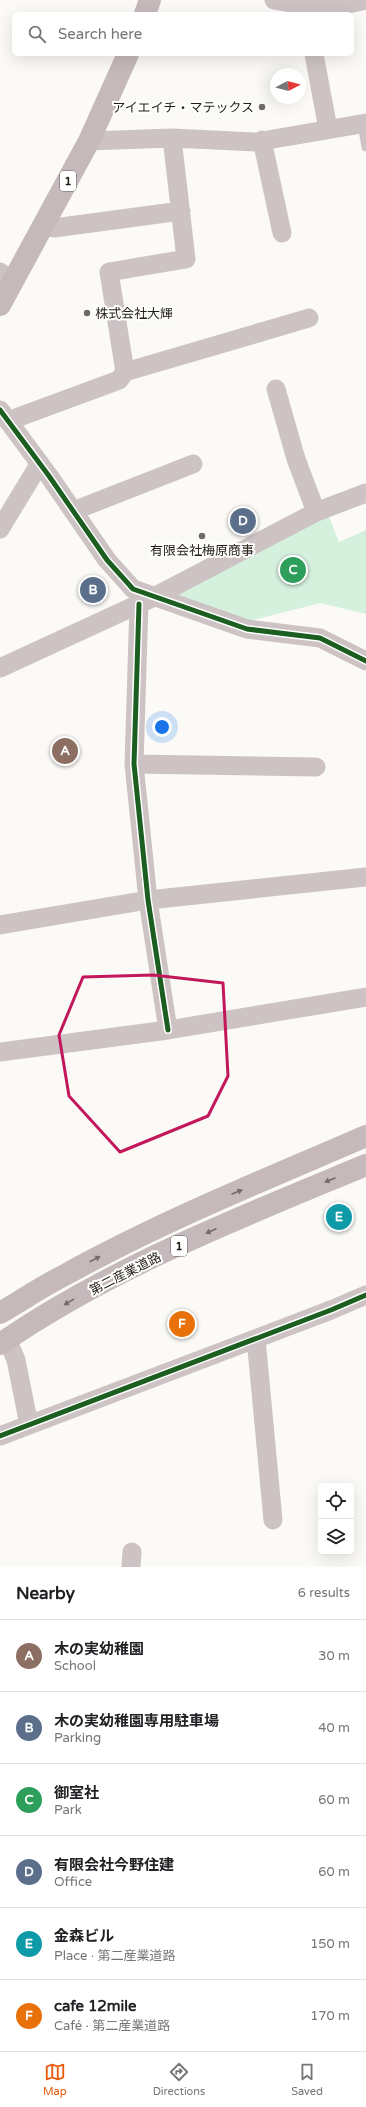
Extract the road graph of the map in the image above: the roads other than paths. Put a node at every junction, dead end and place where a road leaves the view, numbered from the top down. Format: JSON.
{"nodes":[{"id":1,"x":150,"y":0,"type":"edge"},
{"id":2,"x":274,"y":0,"type":"edge"},
{"id":3,"x":366,"y":0,"type":"edge"},
{"id":4,"x":306,"y":10,"type":"edge"},
{"id":5,"x":146,"y":12,"type":"edge"},
{"id":6,"x":127,"y":56,"type":"edge"},
{"id":7,"x":314,"y":56,"type":"edge"},
{"id":8,"x":364,"y":124,"type":"edge"},
{"id":9,"x":328,"y":129,"type":"junction"},
{"id":10,"x":172,"y":138,"type":"junction"},
{"id":11,"x":262,"y":140,"type":"junction"},
{"id":12,"x":89,"y":141,"type":"junction"},
{"id":13,"x":366,"y":147,"type":"edge"},
{"id":14,"x":181,"y":211,"type":"junction"},
{"id":15,"x":45,"y":224,"type":"junction"},
{"id":16,"x":282,"y":233,"type":"dead end"},
{"id":17,"x":6,"y":277,"type":"edge"},
{"id":18,"x":0,"y":305,"type":"edge"},
{"id":19,"x":309,"y":318,"type":"dead end"},
{"id":20,"x":125,"y":372,"type":"junction"},
{"id":21,"x":276,"y":389,"type":"dead end"},
{"id":22,"x":4,"y":416,"type":"edge"},
{"id":23,"x":40,"y":463,"type":"junction"},
{"id":24,"x":193,"y":464,"type":"dead end"},
{"id":25,"x":366,"y":492,"type":"edge"},
{"id":26,"x":73,"y":511,"type":"junction"},
{"id":27,"x":316,"y":512,"type":"junction"},
{"id":28,"x":0,"y":529,"type":"edge"},
{"id":29,"x":146,"y":601,"type":"junction"},
{"id":30,"x":366,"y":661,"type":"edge"},
{"id":31,"x":0,"y":668,"type":"edge"},
{"id":32,"x":134,"y":764,"type":"junction"},
{"id":33,"x":316,"y":766,"type":"dead end"},
{"id":34,"x":366,"y":877,"type":"edge"},
{"id":35,"x":148,"y":900,"type":"junction"},
{"id":36,"x":0,"y":925,"type":"edge"},
{"id":37,"x":366,"y":997,"type":"edge"},
{"id":38,"x":168,"y":1030,"type":"junction"},
{"id":39,"x":0,"y":1052,"type":"edge"},
{"id":40,"x":366,"y":1136,"type":"edge"},
{"id":41,"x":366,"y":1165,"type":"edge"},
{"id":42,"x":366,"y":1295,"type":"edge"},
{"id":43,"x":0,"y":1313,"type":"edge"},
{"id":44,"x":256,"y":1339,"type":"junction"},
{"id":45,"x":3,"y":1341,"type":"edge"},
{"id":46,"x":29,"y":1425,"type":"junction"},
{"id":47,"x":0,"y":1436,"type":"edge"},
{"id":48,"x":273,"y":1520,"type":"dead end"}],
"edges":[{"from":1,"to":5,"type":"main road"},
{"from":2,"to":4,"type":"street"},
{"from":3,"to":4,"type":"street"},
{"from":6,"to":12,"type":"main road","number":"1"},
{"from":7,"to":9,"type":"street"},
{"from":8,"to":9,"type":"street"},
{"from":8,"to":13,"type":"lane"},
{"from":9,"to":11,"type":"street"},
{"from":10,"to":11,"type":"street"},
{"from":10,"to":12,"type":"street"},
{"from":10,"to":14,"type":"street"},
{"from":11,"to":16,"type":"street"},
{"from":12,"to":15,"type":"main road","number":"1"},
{"from":14,"to":15,"type":"street"},
{"from":14,"to":20,"type":"street"},
{"from":15,"to":17,"type":"main road","number":"1"},
{"from":17,"to":18,"type":"main road","number":"1"},
{"from":19,"to":20,"type":"street"},
{"from":20,"to":22,"type":"street"},
{"from":21,"to":27,"type":"street"},
{"from":22,"to":23,"type":"street"},
{"from":23,"to":26,"type":"street"},
{"from":23,"to":28,"type":"street"},
{"from":24,"to":26,"type":"street"},
{"from":25,"to":27,"type":"street"},
{"from":26,"to":29,"type":"street"},
{"from":27,"to":29,"type":"street"},
{"from":29,"to":30,"type":"street"},
{"from":29,"to":31,"type":"street"},
{"from":29,"to":32,"type":"street"},
{"from":32,"to":33,"type":"street"},
{"from":32,"to":35,"type":"street"},
{"from":34,"to":35,"type":"street"},
{"from":35,"to":36,"type":"street"},
{"from":35,"to":38,"type":"street"},
{"from":37,"to":38,"type":"street"},
{"from":38,"to":39,"type":"street"},
{"from":43,"to":40,"type":"main road","name":"第二産業道路","number":"1","one_way":true},
{"from":41,"to":45,"type":"main road","name":"第二産業道路","number":"1","one_way":true},
{"from":42,"to":44,"type":"street"},
{"from":44,"to":46,"type":"street"},
{"from":44,"to":48,"type":"street"},
{"from":45,"to":46,"type":"street"},
{"from":46,"to":47,"type":"street"}]}
